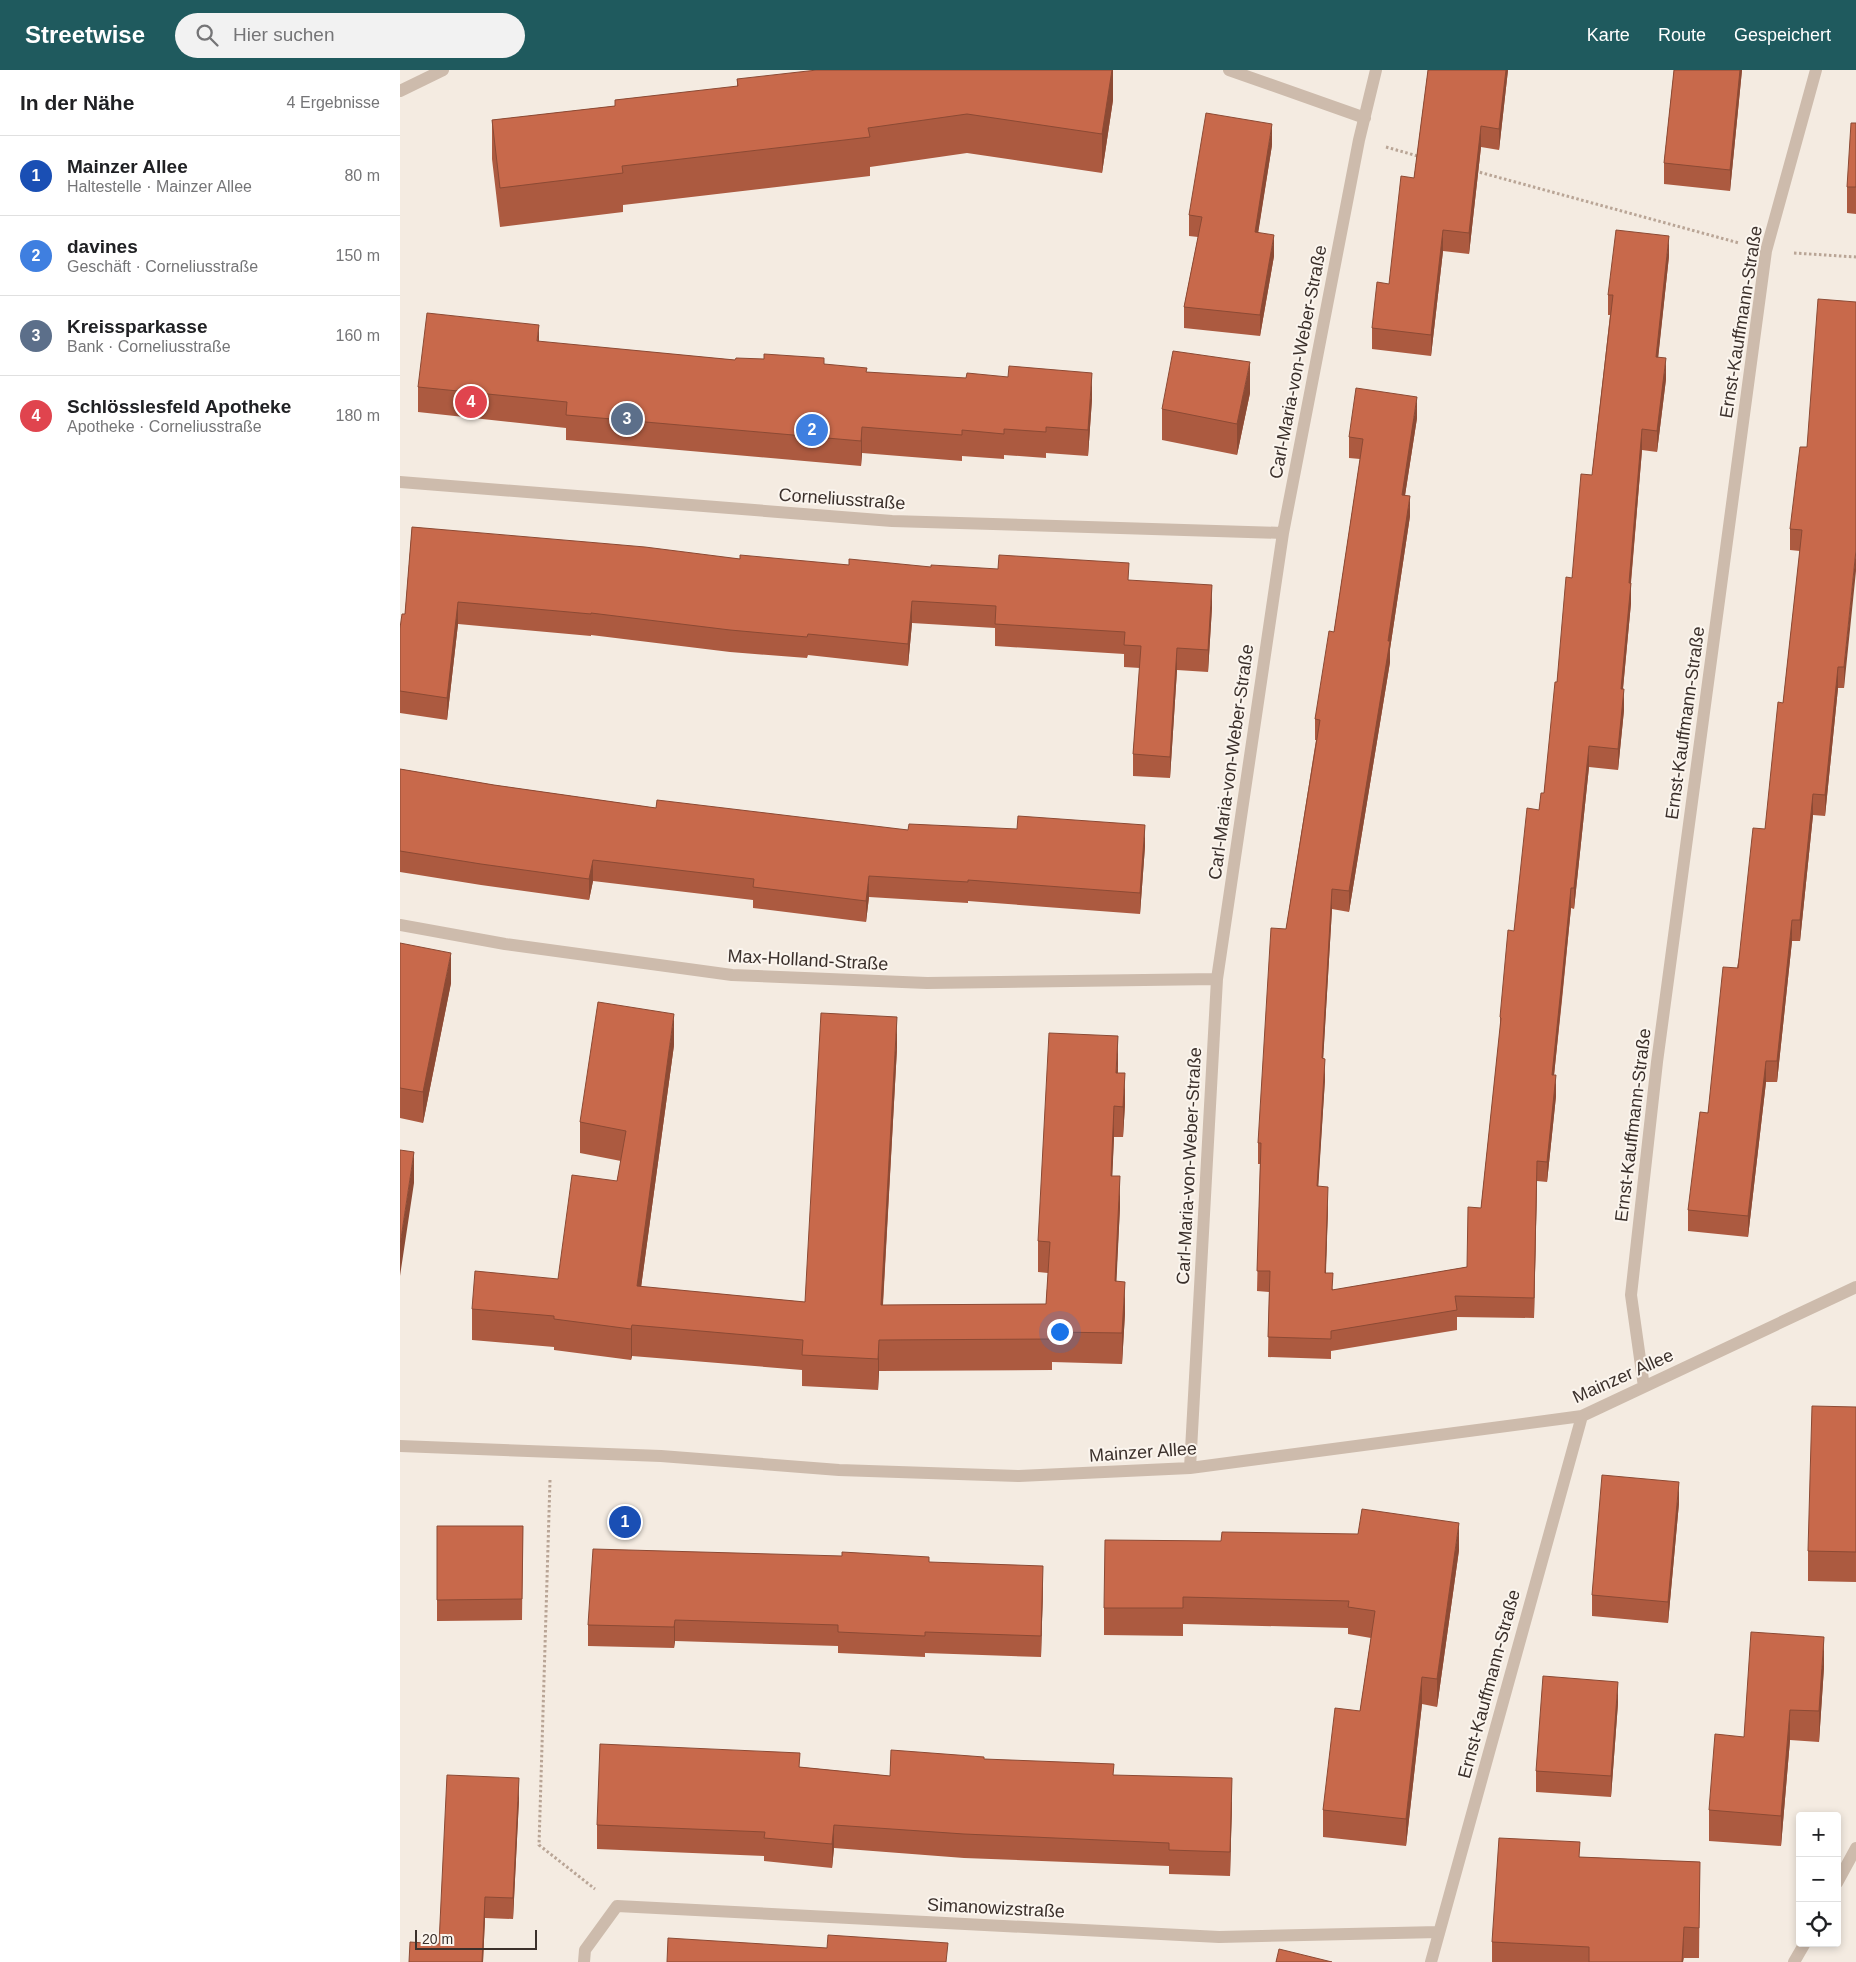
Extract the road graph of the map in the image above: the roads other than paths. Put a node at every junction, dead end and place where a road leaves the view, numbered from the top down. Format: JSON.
{"nodes":[{"id":1,"x":444,"y":70,"type":"edge"},
{"id":2,"x":1228,"y":70,"type":"edge"},
{"id":3,"x":1376,"y":70,"type":"edge"},
{"id":4,"x":1816,"y":70,"type":"edge"},
{"id":5,"x":400,"y":91,"type":"edge"},
{"id":6,"x":1365,"y":118,"type":"junction"},
{"id":7,"x":400,"y":482,"type":"edge"},
{"id":8,"x":1283,"y":533,"type":"junction"},
{"id":9,"x":400,"y":925,"type":"edge"},
{"id":10,"x":1217,"y":979,"type":"junction"},
{"id":11,"x":1856,"y":1287,"type":"edge"},
{"id":12,"x":1644,"y":1387,"type":"junction"},
{"id":13,"x":1582,"y":1416,"type":"junction"},
{"id":14,"x":400,"y":1446,"type":"edge"},
{"id":15,"x":1190,"y":1468,"type":"junction"},
{"id":16,"x":1856,"y":1848,"type":"edge"},
{"id":17,"x":1841,"y":1876,"type":"edge"},
{"id":18,"x":1439,"y":1932,"type":"junction"},
{"id":19,"x":1802,"y":1947,"type":"edge"},
{"id":20,"x":584,"y":1962,"type":"edge"},
{"id":21,"x":1431,"y":1962,"type":"edge"},
{"id":22,"x":1794,"y":1962,"type":"edge"}],
"edges":[{"from":1,"to":5,"type":"street"},
{"from":2,"to":6,"type":"street"},
{"from":3,"to":6,"type":"street","name":"Carl-Maria-von-Weber-Straße"},
{"from":4,"to":12,"type":"street","name":"Ernst-Kauffmann-Straße"},
{"from":6,"to":8,"type":"street","name":"Carl-Maria-von-Weber-Straße"},
{"from":7,"to":8,"type":"street","name":"Corneliusstraße"},
{"from":8,"to":10,"type":"street","name":"Carl-Maria-von-Weber-Straße"},
{"from":9,"to":10,"type":"street","name":"Max-Holland-Straße"},
{"from":10,"to":15,"type":"street","name":"Carl-Maria-von-Weber-Straße"},
{"from":11,"to":12,"type":"street","name":"Mainzer Allee"},
{"from":12,"to":13,"type":"street","name":"Mainzer Allee"},
{"from":13,"to":15,"type":"street","name":"Mainzer Allee"},
{"from":13,"to":18,"type":"street","name":"Ernst-Kauffmann-Straße"},
{"from":14,"to":15,"type":"street","name":"Mainzer Allee"},
{"from":16,"to":17,"type":"street"},
{"from":18,"to":20,"type":"street","name":"Simanowizstraße"},
{"from":18,"to":21,"type":"street","name":"Ernst-Kauffmann-Straße"},
{"from":19,"to":22,"type":"street"}]}
